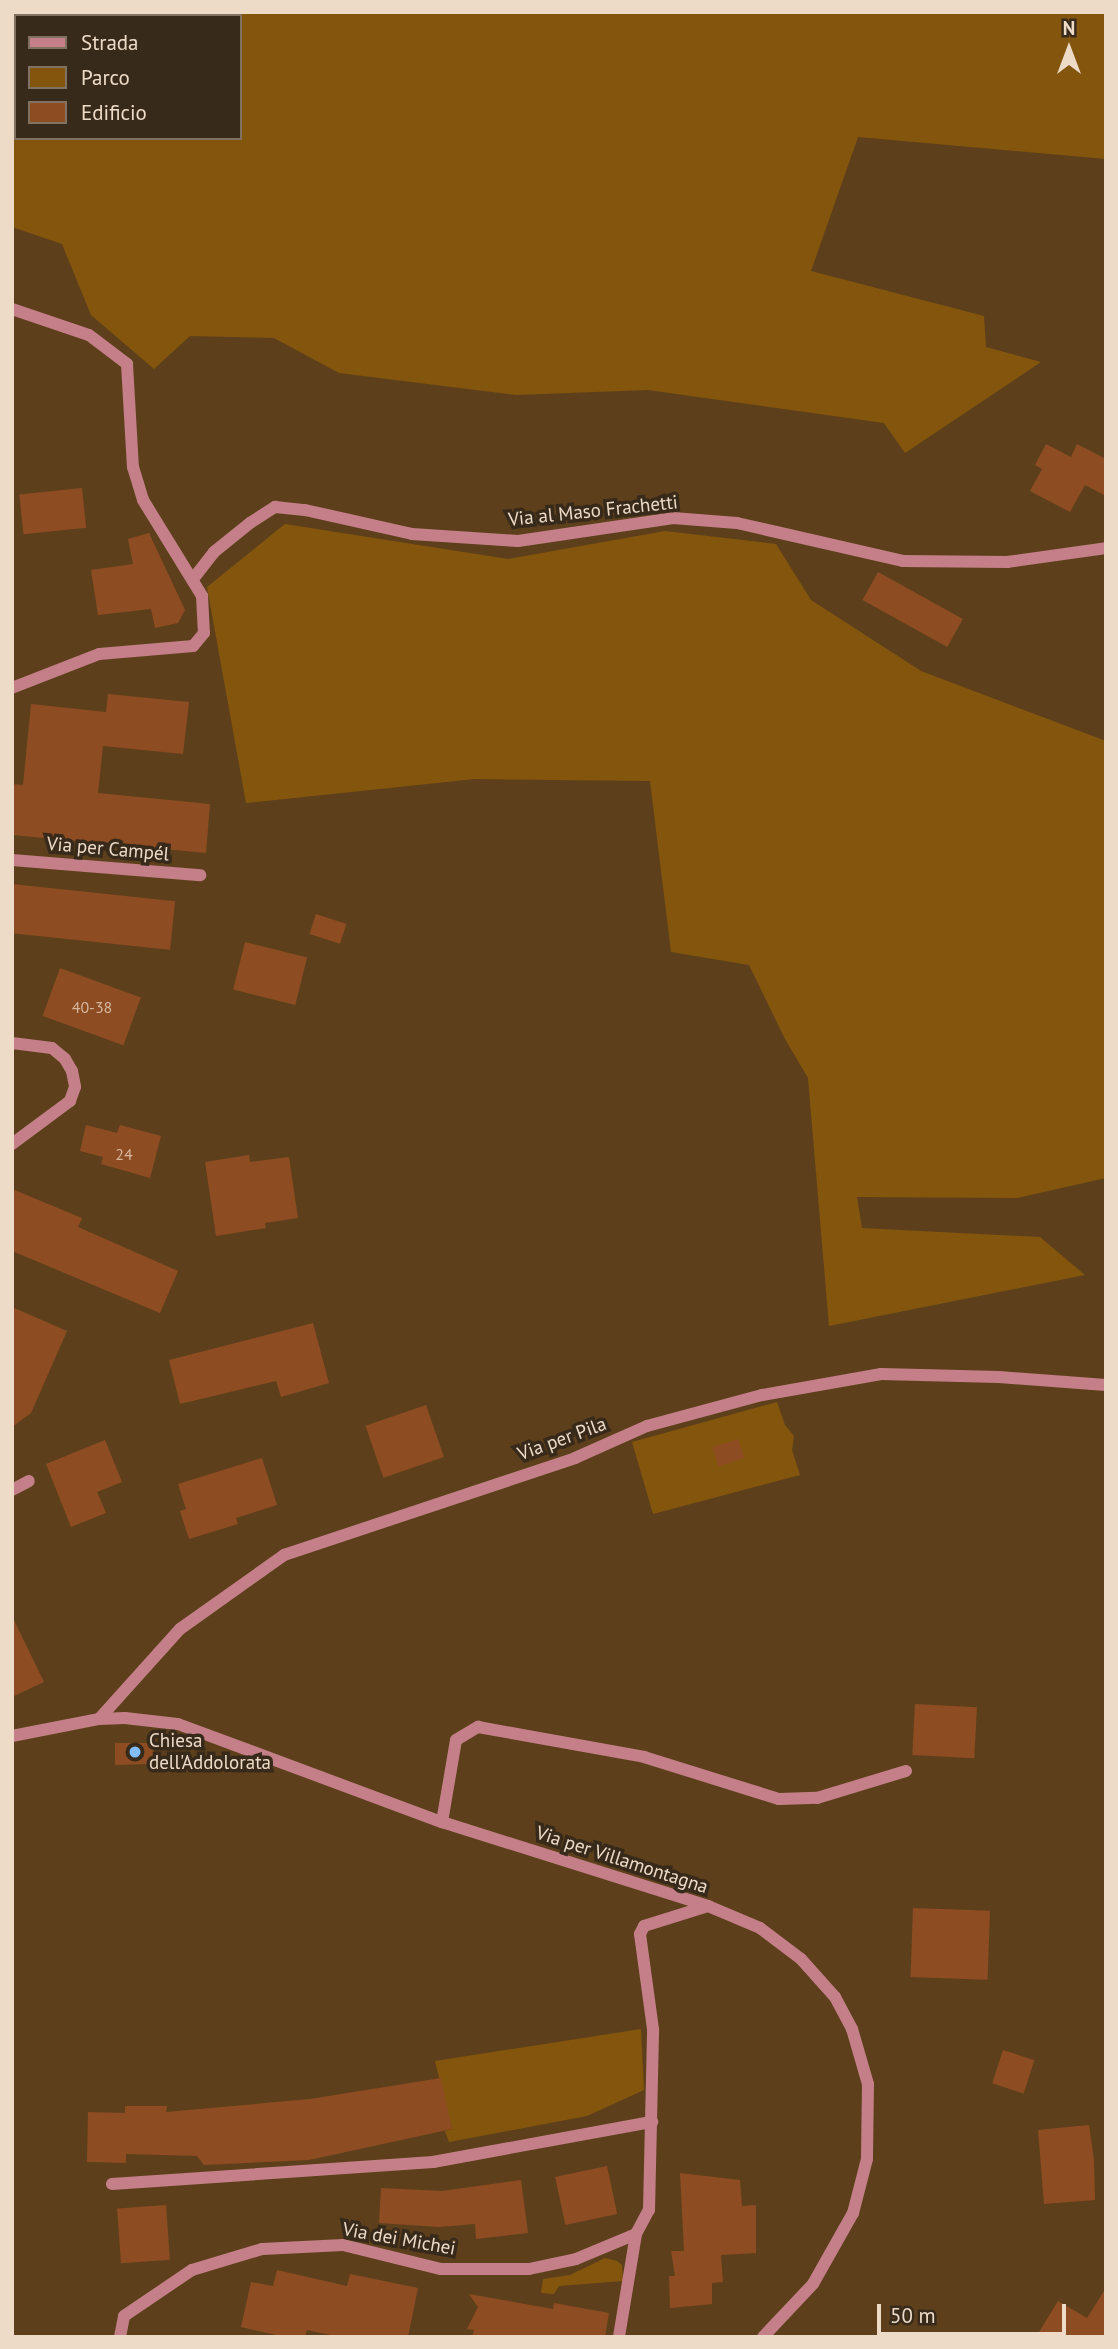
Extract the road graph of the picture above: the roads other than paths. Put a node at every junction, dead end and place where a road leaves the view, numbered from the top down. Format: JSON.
{"nodes":[{"id":1,"x":12,"y":309,"type":"edge"},
{"id":2,"x":1106,"y":548,"type":"edge"},
{"id":3,"x":193,"y":579,"type":"junction"},
{"id":4,"x":12,"y":688,"type":"edge"},
{"id":5,"x":12,"y":860,"type":"edge"},
{"id":6,"x":200,"y":875,"type":"dead end"},
{"id":7,"x":12,"y":1043,"type":"edge"},
{"id":8,"x":12,"y":1144,"type":"edge"},
{"id":9,"x":1106,"y":1385,"type":"edge"},
{"id":10,"x":29,"y":1481,"type":"dead end"},
{"id":11,"x":12,"y":1490,"type":"edge"},
{"id":12,"x":99,"y":1719,"type":"junction"},
{"id":13,"x":12,"y":1736,"type":"edge"},
{"id":14,"x":906,"y":1771,"type":"dead end"},
{"id":15,"x":442,"y":1822,"type":"junction"},
{"id":16,"x":708,"y":1906,"type":"junction"},
{"id":17,"x":652,"y":2122,"type":"junction"},
{"id":18,"x":112,"y":2184,"type":"dead end"},
{"id":19,"x":636,"y":2234,"type":"junction"},
{"id":20,"x":120,"y":2337,"type":"edge"},
{"id":21,"x":620,"y":2337,"type":"edge"},
{"id":22,"x":763,"y":2337,"type":"edge"}],
"edges":[{"from":1,"to":3,"type":"street"},
{"from":2,"to":3,"type":"street","name":"Via al Maso Frachetti"},
{"from":3,"to":4,"type":"street"},
{"from":5,"to":6,"type":"street","name":"Via per Campél"},
{"from":7,"to":8,"type":"street"},
{"from":9,"to":12,"type":"street","name":"Via per Pila"},
{"from":10,"to":11,"type":"street"},
{"from":12,"to":13,"type":"street","name":"Via per Villamontagna"},
{"from":12,"to":15,"type":"street","name":"Via per Villamontagna"},
{"from":14,"to":15,"type":"street"},
{"from":15,"to":16,"type":"street","name":"Via per Villamontagna"},
{"from":16,"to":17,"type":"street"},
{"from":16,"to":22,"type":"street","name":"Via per Villamontagna"},
{"from":17,"to":18,"type":"street"},
{"from":17,"to":19,"type":"street"},
{"from":19,"to":20,"type":"street","name":"Via dei Michei"},
{"from":19,"to":21,"type":"street"}]}
